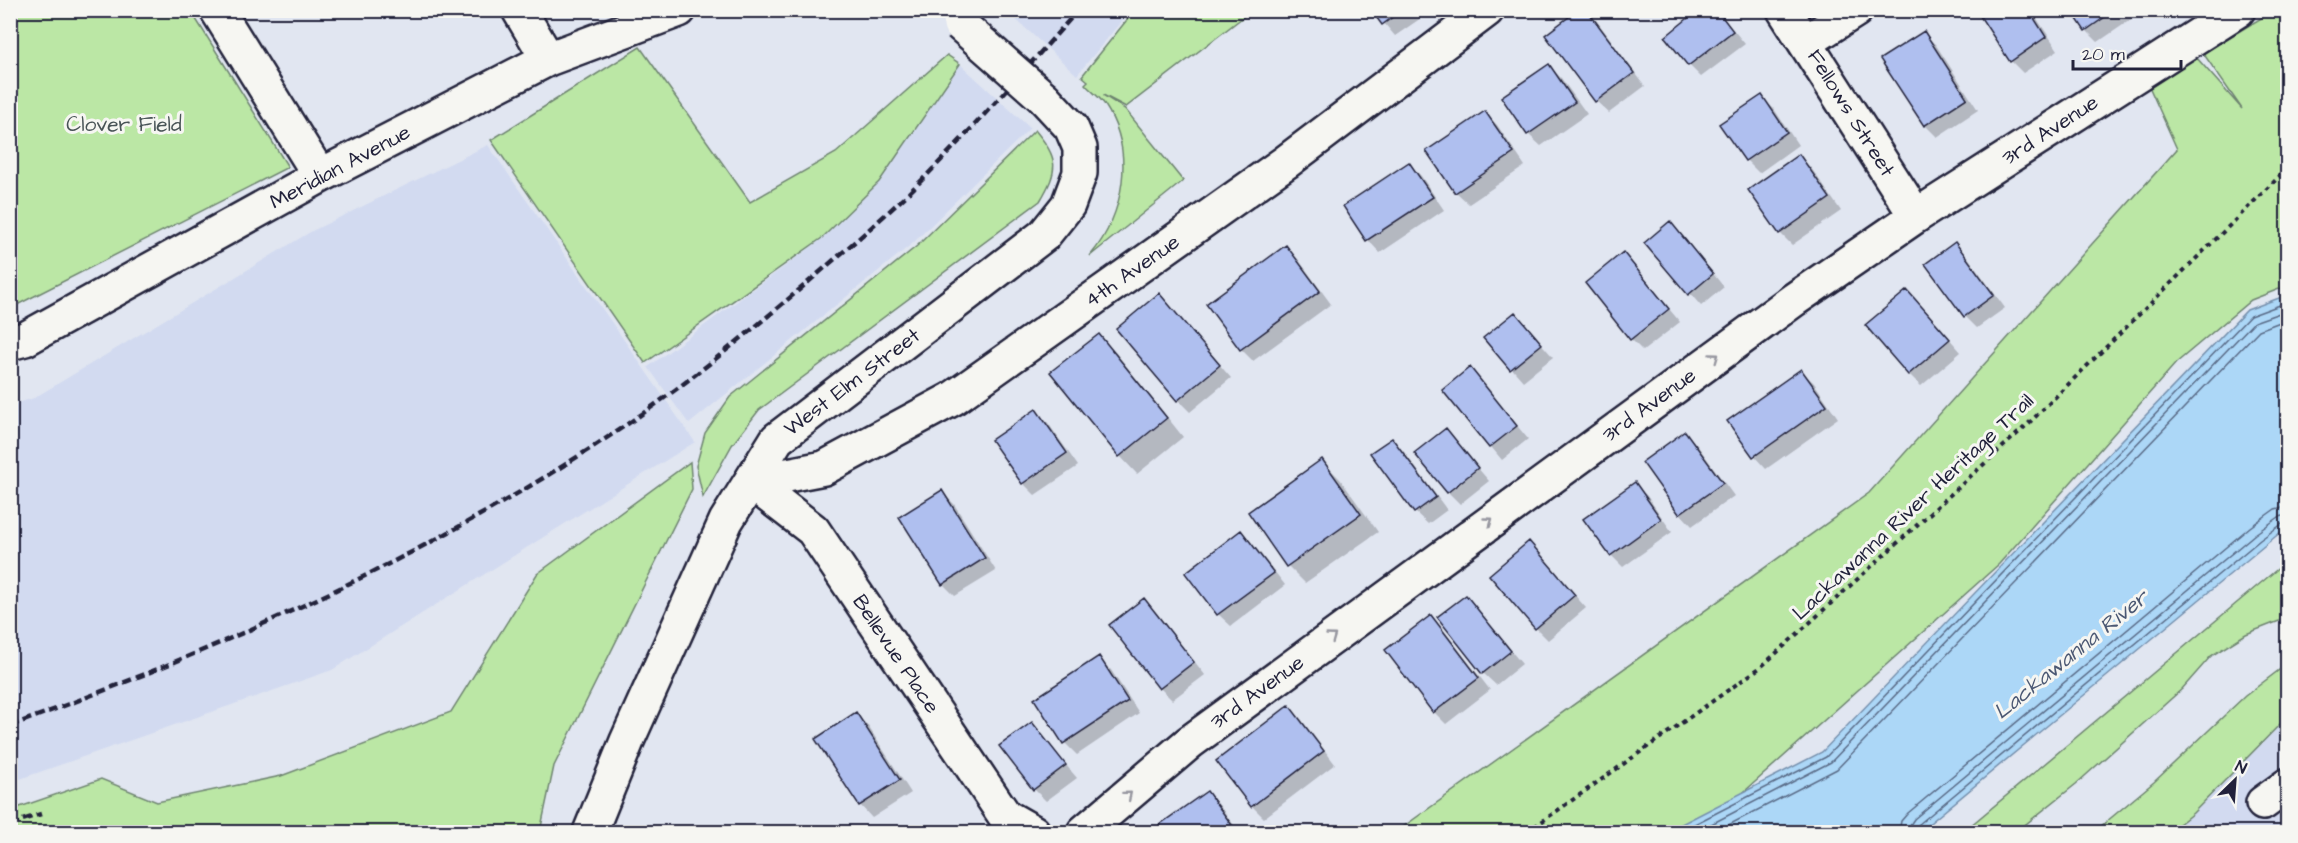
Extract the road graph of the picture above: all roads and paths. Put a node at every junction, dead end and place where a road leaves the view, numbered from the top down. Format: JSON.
{"nodes":[{"id":1,"x":217,"y":10,"type":"edge"},
{"id":2,"x":519,"y":10,"type":"edge"},
{"id":3,"x":679,"y":10,"type":"edge"},
{"id":4,"x":1487,"y":10,"type":"edge"},
{"id":5,"x":1784,"y":10,"type":"edge"},
{"id":6,"x":1856,"y":10,"type":"edge"},
{"id":7,"x":2238,"y":10,"type":"edge"},
{"id":8,"x":955,"y":17,"type":"edge"},
{"id":9,"x":1806,"y":42,"type":"junction"},
{"id":10,"x":548,"y":59,"type":"junction"},
{"id":11,"x":2288,"y":168,"type":"edge"},
{"id":12,"x":320,"y":176,"type":"junction"},
{"id":13,"x":1916,"y":216,"type":"junction"},
{"id":14,"x":10,"y":343,"type":"edge"},
{"id":15,"x":751,"y":482,"type":"junction"},
{"id":16,"x":590,"y":832,"type":"edge"},
{"id":17,"x":1033,"y":832,"type":"edge"},
{"id":18,"x":1084,"y":832,"type":"edge"},
{"id":19,"x":1527,"y":832,"type":"edge"}],
"edges":[{"from":1,"to":12,"type":"street"},
{"from":2,"to":10,"type":"street"},
{"from":3,"to":10,"type":"street","name":"Meridian Avenue"},
{"from":4,"to":15,"type":"street","name":"4th Avenue"},
{"from":5,"to":9,"type":"street","name":"Fellows Street"},
{"from":6,"to":9,"type":"street"},
{"from":7,"to":13,"type":"street","name":"3rd Avenue"},
{"from":8,"to":15,"type":"street","name":"West Elm Street","bridge":true},
{"from":9,"to":13,"type":"street","name":"Fellows Street"},
{"from":10,"to":12,"type":"street","name":"Meridian Avenue"},
{"from":11,"to":19,"type":"path","name":"Lackawanna River Heritage Trail"},
{"from":12,"to":14,"type":"street","name":"Meridian Avenue"},
{"from":18,"to":13,"type":"street","name":"3rd Avenue","one_way":true},
{"from":15,"to":16,"type":"street","name":"West Elm Street"},
{"from":15,"to":17,"type":"street","name":"Bellevue Place"}]}
